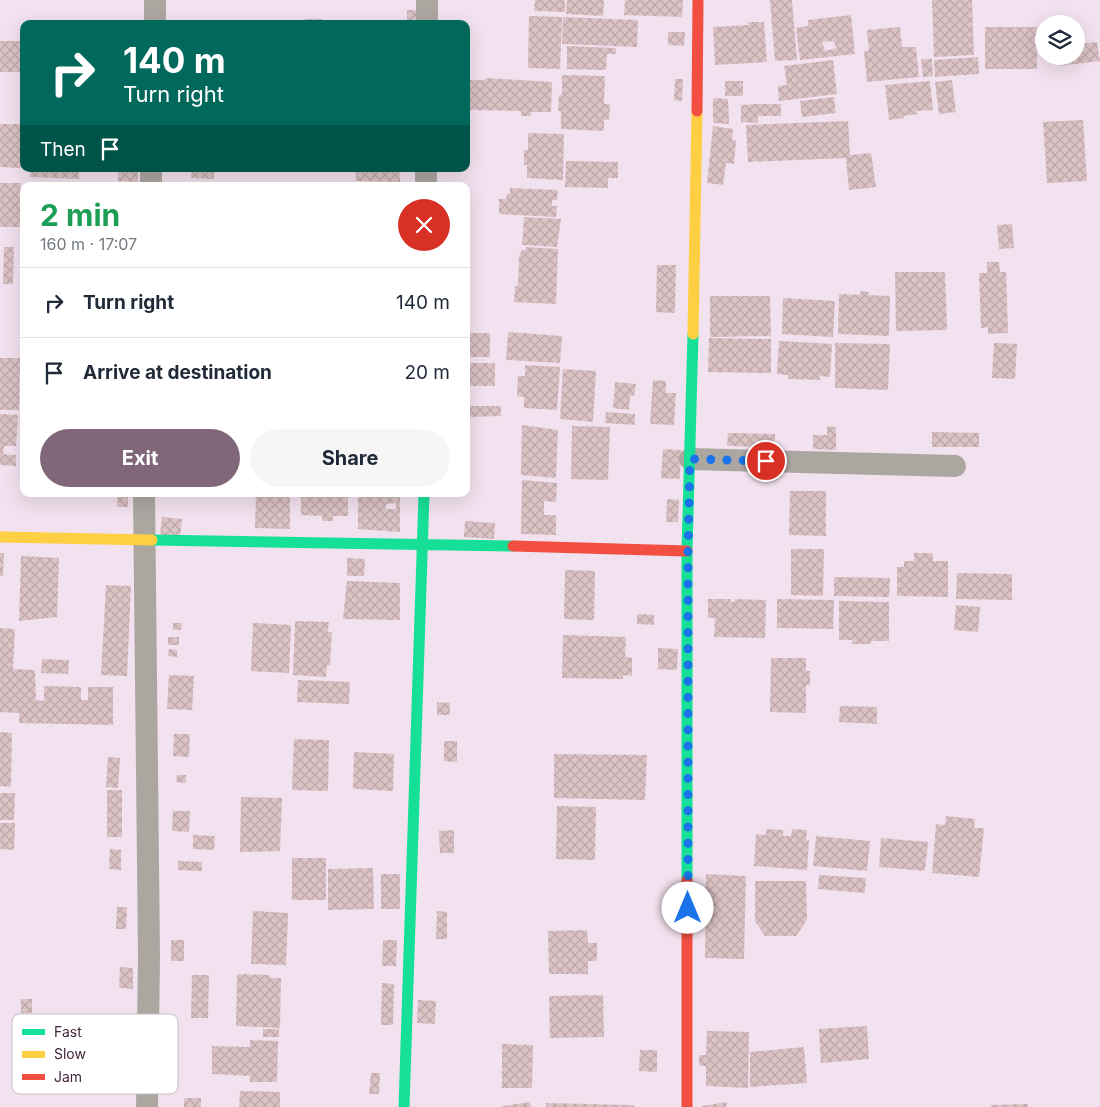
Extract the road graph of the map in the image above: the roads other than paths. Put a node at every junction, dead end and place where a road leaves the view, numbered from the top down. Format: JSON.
{"nodes":[{"id":1,"x":155,"y":0,"type":"edge"},
{"id":2,"x":427,"y":0,"type":"edge"},
{"id":3,"x":698,"y":0,"type":"edge"},
{"id":4,"x":154,"y":20,"type":"edge"},
{"id":5,"x":427,"y":20,"type":"edge"},
{"id":6,"x":690,"y":459,"type":"junction"},
{"id":7,"x":955,"y":466,"type":"dead end"},
{"id":8,"x":144,"y":497,"type":"edge"},
{"id":9,"x":424,"y":497,"type":"edge"},
{"id":10,"x":0,"y":537,"type":"edge"},
{"id":11,"x":142,"y":539,"type":"junction"},
{"id":12,"x":424,"y":544,"type":"junction"},
{"id":13,"x":688,"y":551,"type":"junction"},
{"id":14,"x":148,"y":1014,"type":"edge"},
{"id":15,"x":146,"y":1094,"type":"edge"},
{"id":16,"x":146,"y":1107,"type":"edge"},
{"id":17,"x":404,"y":1107,"type":"edge"},
{"id":18,"x":688,"y":1107,"type":"edge"}],
"edges":[{"from":1,"to":4,"type":"street"},
{"from":2,"to":5,"type":"street"},
{"from":3,"to":6,"type":"street"},
{"from":6,"to":7,"type":"street"},
{"from":6,"to":13,"type":"street"},
{"from":8,"to":11,"type":"street"},
{"from":9,"to":12,"type":"street"},
{"from":10,"to":11,"type":"street"},
{"from":11,"to":12,"type":"street"},
{"from":11,"to":14,"type":"street"},
{"from":12,"to":13,"type":"street"},
{"from":12,"to":17,"type":"street"},
{"from":13,"to":18,"type":"street"},
{"from":15,"to":16,"type":"street"}]}
